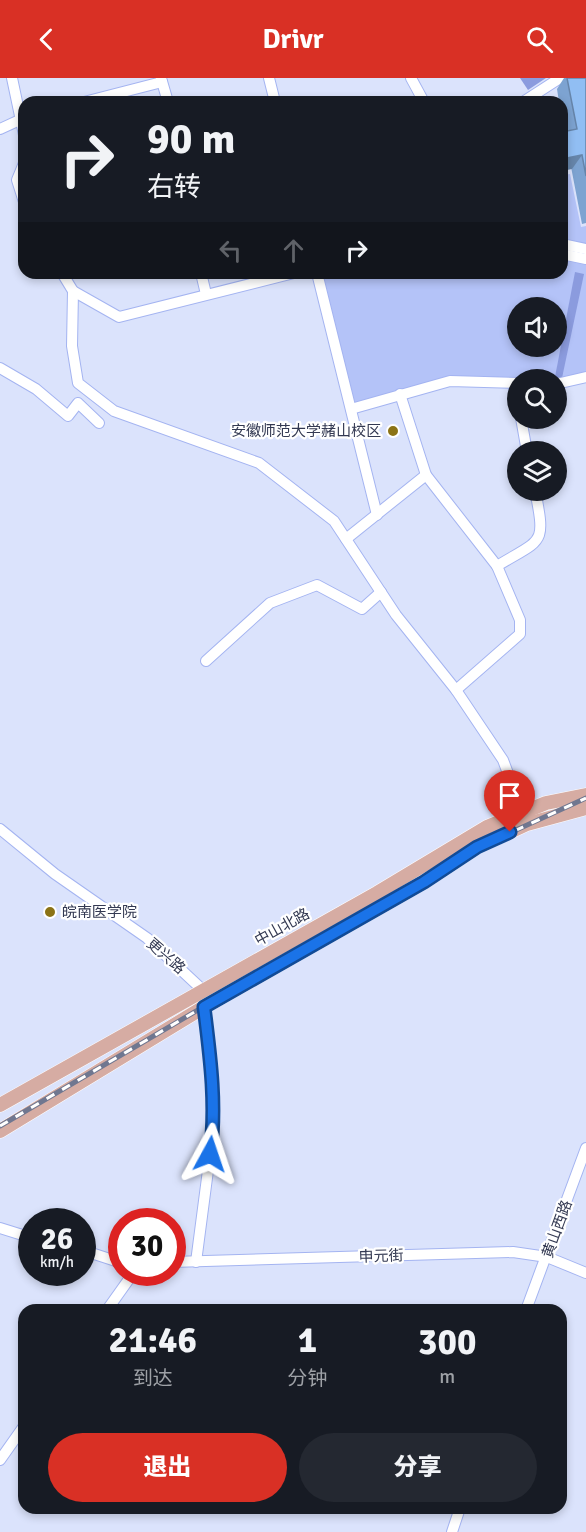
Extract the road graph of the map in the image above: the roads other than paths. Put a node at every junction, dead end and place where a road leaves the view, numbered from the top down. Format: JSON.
{"nodes":[{"id":1,"x":12,"y":78,"type":"edge"},
{"id":2,"x":269,"y":78,"type":"edge"},
{"id":3,"x":411,"y":78,"type":"edge"},
{"id":4,"x":162,"y":80,"type":"edge"},
{"id":5,"x":553,"y":80,"type":"edge"},
{"id":6,"x":105,"y":96,"type":"edge"},
{"id":7,"x":166,"y":96,"type":"edge"},
{"id":8,"x":274,"y":96,"type":"edge"},
{"id":9,"x":421,"y":96,"type":"edge"},
{"id":10,"x":531,"y":96,"type":"edge"},
{"id":11,"x":18,"y":102,"type":"edge"},
{"id":12,"x":18,"y":120,"type":"edge"},
{"id":13,"x":0,"y":129,"type":"edge"},
{"id":14,"x":568,"y":245,"type":"edge"},
{"id":15,"x":586,"y":249,"type":"edge"},
{"id":16,"x":568,"y":256,"type":"edge"},
{"id":17,"x":586,"y":260,"type":"edge"},
{"id":18,"x":66,"y":279,"type":"edge"},
{"id":19,"x":202,"y":279,"type":"edge"},
{"id":20,"x":269,"y":279,"type":"edge"},
{"id":21,"x":318,"y":279,"type":"edge"},
{"id":22,"x":73,"y":291,"type":"junction"},
{"id":23,"x":206,"y":294,"type":"junction"},
{"id":24,"x":0,"y":368,"type":"edge"},
{"id":25,"x":586,"y":377,"type":"edge"},
{"id":26,"x":567,"y":381,"type":"edge"},
{"id":27,"x":507,"y":383,"type":"edge"},
{"id":28,"x":400,"y":394,"type":"junction"},
{"id":29,"x":108,"y":406,"type":"junction"},
{"id":30,"x":351,"y":410,"type":"junction"},
{"id":31,"x":426,"y":475,"type":"junction"},
{"id":32,"x":537,"y":501,"type":"edge"},
{"id":33,"x":377,"y":515,"type":"junction"},
{"id":34,"x":346,"y":539,"type":"junction"},
{"id":35,"x":497,"y":566,"type":"junction"},
{"id":36,"x":381,"y":592,"type":"junction"},
{"id":37,"x":206,"y":661,"type":"dead end"},
{"id":38,"x":456,"y":690,"type":"junction"},
{"id":39,"x":586,"y":795,"type":"edge"},
{"id":40,"x":586,"y":808,"type":"edge"},
{"id":41,"x":522,"y":811,"type":"junction"},
{"id":42,"x":0,"y":829,"type":"edge"},
{"id":43,"x":204,"y":989,"type":"junction"},
{"id":44,"x":208,"y":1005,"type":"junction"},
{"id":45,"x":0,"y":1105,"type":"edge"},
{"id":46,"x":0,"y":1131,"type":"edge"},
{"id":47,"x":586,"y":1148,"type":"edge"},
{"id":48,"x":0,"y":1228,"type":"edge"},
{"id":49,"x":18,"y":1234,"type":"edge"},
{"id":50,"x":547,"y":1257,"type":"junction"},
{"id":51,"x":186,"y":1262,"type":"edge"},
{"id":52,"x":196,"y":1262,"type":"junction"},
{"id":53,"x":586,"y":1274,"type":"edge"},
{"id":54,"x":124,"y":1286,"type":"edge"},
{"id":55,"x":111,"y":1304,"type":"edge"},
{"id":56,"x":528,"y":1304,"type":"edge"},
{"id":57,"x":18,"y":1434,"type":"edge"},
{"id":58,"x":0,"y":1460,"type":"edge"},
{"id":59,"x":458,"y":1514,"type":"edge"},
{"id":60,"x":452,"y":1532,"type":"edge"}],
"edges":[{"from":1,"to":11,"type":"street"},
{"from":2,"to":8,"type":"street"},
{"from":3,"to":9,"type":"street"},
{"from":4,"to":6,"type":"street"},
{"from":4,"to":7,"type":"street"},
{"from":5,"to":10,"type":"street"},
{"from":12,"to":13,"type":"street"},
{"from":14,"to":15,"type":"street"},
{"from":16,"to":17,"type":"street"},
{"from":18,"to":22,"type":"street"},
{"from":19,"to":23,"type":"street"},
{"from":20,"to":23,"type":"street"},
{"from":21,"to":30,"type":"street"},
{"from":22,"to":23,"type":"street"},
{"from":22,"to":29,"type":"street"},
{"from":24,"to":29,"type":"street"},
{"from":25,"to":26,"type":"street"},
{"from":27,"to":28,"type":"street"},
{"from":28,"to":30,"type":"street"},
{"from":28,"to":31,"type":"street"},
{"from":29,"to":34,"type":"street"},
{"from":30,"to":33,"type":"street"},
{"from":31,"to":33,"type":"street"},
{"from":31,"to":35,"type":"street"},
{"from":32,"to":35,"type":"street"},
{"from":33,"to":34,"type":"street"},
{"from":34,"to":36,"type":"street"},
{"from":35,"to":38,"type":"street"},
{"from":36,"to":37,"type":"street"},
{"from":36,"to":38,"type":"street"},
{"from":38,"to":41,"type":"street"},
{"from":39,"to":41,"type":"main road","name":"中山北路"},
{"from":40,"to":44,"type":"main road"},
{"from":41,"to":43,"type":"main road","name":"中山北路"},
{"from":42,"to":43,"type":"street","name":"更兴路"},
{"from":43,"to":44,"type":"street","name":"更兴路"},
{"from":43,"to":45,"type":"main road","name":"中山北路"},
{"from":44,"to":46,"type":"main road"},
{"from":44,"to":52,"type":"street"},
{"from":47,"to":50,"type":"street","name":"黄山西路"},
{"from":48,"to":49,"type":"street"},
{"from":50,"to":52,"type":"street","name":"申元街"},
{"from":50,"to":53,"type":"street","name":"申元街"},
{"from":50,"to":56,"type":"street","name":"黄山西路"},
{"from":51,"to":52,"type":"street","name":"申元街"},
{"from":54,"to":55,"type":"street"},
{"from":57,"to":58,"type":"street"},
{"from":59,"to":60,"type":"street"}]}
